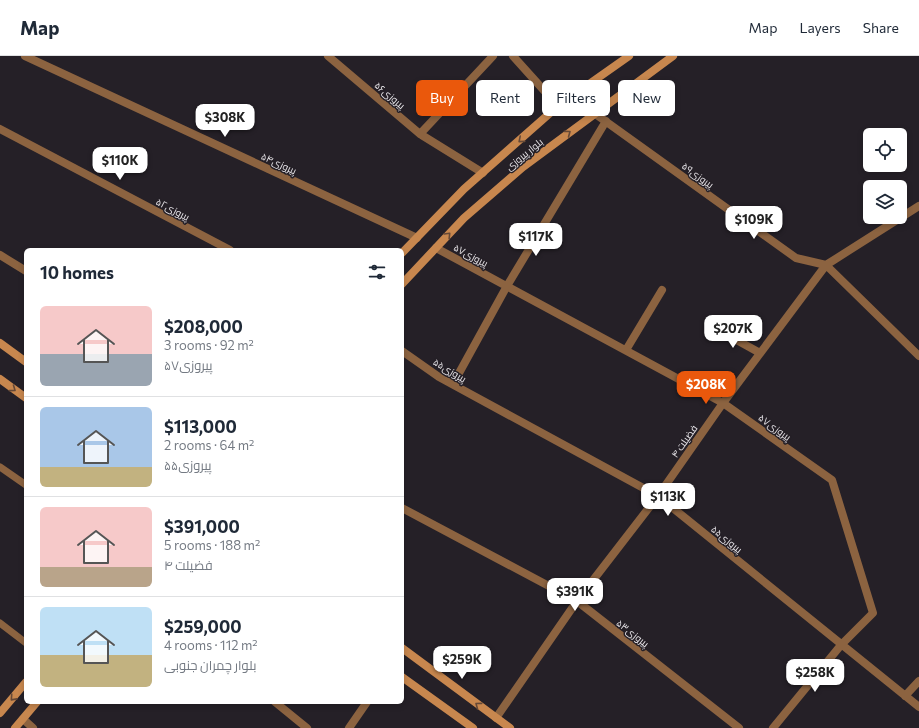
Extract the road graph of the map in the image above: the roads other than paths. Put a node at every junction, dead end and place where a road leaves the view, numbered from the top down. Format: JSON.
{"nodes":[{"id":1,"x":25,"y":56,"type":"edge"},
{"id":2,"x":328,"y":56,"type":"edge"},
{"id":3,"x":493,"y":56,"type":"edge"},
{"id":4,"x":513,"y":56,"type":"edge"},
{"id":5,"x":629,"y":56,"type":"edge"},
{"id":6,"x":673,"y":56,"type":"edge"},
{"id":7,"x":595,"y":80,"type":"edge"},
{"id":8,"x":542,"y":88,"type":"edge"},
{"id":9,"x":610,"y":101,"type":"edge"},
{"id":10,"x":547,"y":116,"type":"edge"},
{"id":11,"x":590,"y":116,"type":"edge"},
{"id":12,"x":598,"y":116,"type":"edge"},
{"id":13,"x":606,"y":122,"type":"junction"},
{"id":14,"x":0,"y":129,"type":"edge"},
{"id":15,"x":420,"y":134,"type":"junction"},
{"id":16,"x":483,"y":173,"type":"junction"},
{"id":17,"x":919,"y":206,"type":"edge"},
{"id":18,"x":417,"y":238,"type":"junction"},
{"id":19,"x":226,"y":248,"type":"edge"},
{"id":20,"x":436,"y":248,"type":"junction"},
{"id":21,"x":404,"y":251,"type":"edge"},
{"id":22,"x":0,"y":255,"type":"edge"},
{"id":23,"x":826,"y":265,"type":"junction"},
{"id":24,"x":24,"y":271,"type":"edge"},
{"id":25,"x":404,"y":282,"type":"edge"},
{"id":26,"x":507,"y":286,"type":"junction"},
{"id":27,"x":662,"y":290,"type":"dead end"},
{"id":28,"x":715,"y":328,"type":"dead end"},
{"id":29,"x":0,"y":343,"type":"edge"},
{"id":30,"x":626,"y":350,"type":"junction"},
{"id":31,"x":404,"y":352,"type":"edge"},
{"id":32,"x":760,"y":353,"type":"junction"},
{"id":33,"x":919,"y":356,"type":"edge"},
{"id":34,"x":24,"y":361,"type":"edge"},
{"id":35,"x":0,"y":379,"type":"edge"},
{"id":36,"x":453,"y":384,"type":"junction"},
{"id":37,"x":24,"y":397,"type":"edge"},
{"id":38,"x":723,"y":403,"type":"junction"},
{"id":39,"x":0,"y":467,"type":"edge"},
{"id":40,"x":24,"y":484,"type":"edge"},
{"id":41,"x":658,"y":496,"type":"junction"},
{"id":42,"x":404,"y":509,"type":"edge"},
{"id":43,"x":577,"y":601,"type":"junction"},
{"id":44,"x":0,"y":623,"type":"edge"},
{"id":45,"x":24,"y":641,"type":"edge"},
{"id":46,"x":841,"y":645,"type":"junction"},
{"id":47,"x":404,"y":649,"type":"edge"},
{"id":48,"x":404,"y":678,"type":"edge"},
{"id":49,"x":919,"y":681,"type":"edge"},
{"id":50,"x":24,"y":684,"type":"edge"},
{"id":51,"x":905,"y":696,"type":"junction"},
{"id":52,"x":35,"y":704,"type":"edge"},
{"id":53,"x":277,"y":704,"type":"edge"},
{"id":54,"x":366,"y":704,"type":"edge"},
{"id":55,"x":919,"y":707,"type":"edge"},
{"id":56,"x":1,"y":711,"type":"edge"},
{"id":57,"x":496,"y":718,"type":"junction"},
{"id":58,"x":23,"y":719,"type":"junction"},
{"id":59,"x":15,"y":728,"type":"edge"},
{"id":60,"x":33,"y":728,"type":"edge"},
{"id":61,"x":307,"y":728,"type":"edge"},
{"id":62,"x":349,"y":728,"type":"edge"},
{"id":63,"x":472,"y":728,"type":"edge"},
{"id":64,"x":510,"y":728,"type":"edge"},
{"id":65,"x":739,"y":728,"type":"edge"},
{"id":66,"x":773,"y":728,"type":"edge"}],
"edges":[{"from":1,"to":18,"type":"street","name":"پیروزی۵۴"},
{"from":2,"to":15,"type":"street","name":"پیروزی۵۶"},
{"from":3,"to":15,"type":"street"},
{"from":4,"to":8,"type":"street"},
{"from":5,"to":7,"type":"street","name":"بلوار پیروزی"},
{"from":6,"to":9,"type":"street","name":"بلوار پیروزی"},
{"from":10,"to":16,"type":"street","name":"بلوار پیروزی","one_way":true},
{"from":20,"to":11,"type":"street","name":"بلوار پیروزی","one_way":true},
{"from":12,"to":13,"type":"street","name":"پیروزی۵۹"},
{"from":13,"to":23,"type":"street","name":"پیروزی۵۹"},
{"from":13,"to":26,"type":"street"},
{"from":14,"to":19,"type":"street","name":"پیروزی۵۲"},
{"from":15,"to":16,"type":"street","name":"پیروزی۵۶"},
{"from":16,"to":18,"type":"street","name":"بلوار پیروزی"},
{"from":17,"to":23,"type":"street","name":"فضیلت ۴"},
{"from":18,"to":21,"type":"street","name":"بلوار پیروزی"},
{"from":20,"to":25,"type":"street","name":"بلوار پیروزی"},
{"from":20,"to":26,"type":"street","name":"پیروزی۵۷"},
{"from":22,"to":24,"type":"street"},
{"from":23,"to":32,"type":"street","name":"فضیلت ۴"},
{"from":23,"to":33,"type":"street"},
{"from":26,"to":30,"type":"street","name":"پیروزی۵۷"},
{"from":26,"to":36,"type":"street"},
{"from":27,"to":30,"type":"street"},
{"from":28,"to":32,"type":"street"},
{"from":29,"to":34,"type":"street"},
{"from":30,"to":38,"type":"street","name":"پیروزی۵۷"},
{"from":31,"to":36,"type":"street","name":"پیروزی۵۵"},
{"from":32,"to":38,"type":"street","name":"فضیلت ۴"},
{"from":35,"to":37,"type":"street","one_way":true},
{"from":36,"to":41,"type":"street","name":"پیروزی۵۵"},
{"from":38,"to":41,"type":"street","name":"فضیلت ۴"},
{"from":38,"to":46,"type":"street","name":"پیروزی۵۷"},
{"from":39,"to":40,"type":"lane"},
{"from":41,"to":43,"type":"street","name":"فضیلت ۴"},
{"from":41,"to":46,"type":"street","name":"پیروزی۵۵"},
{"from":42,"to":43,"type":"street","name":"پیروزی۵۳"},
{"from":43,"to":57,"type":"street","name":"فضیلت ۴"},
{"from":43,"to":65,"type":"street","name":"پیروزی۵۳"},
{"from":44,"to":45,"type":"lane"},
{"from":46,"to":51,"type":"street","name":"پیروزی۵۵"},
{"from":46,"to":66,"type":"street"},
{"from":57,"to":47,"type":"street","one_way":true},
{"from":48,"to":63,"type":"street"},
{"from":49,"to":51,"type":"street"},
{"from":50,"to":56,"type":"street","one_way":true},
{"from":51,"to":55,"type":"street","name":"پیروزی۵۵"},
{"from":52,"to":58,"type":"street"},
{"from":53,"to":61,"type":"street"},
{"from":54,"to":62,"type":"street"},
{"from":57,"to":64,"type":"street"},
{"from":58,"to":59,"type":"street"},
{"from":58,"to":60,"type":"street"}]}
